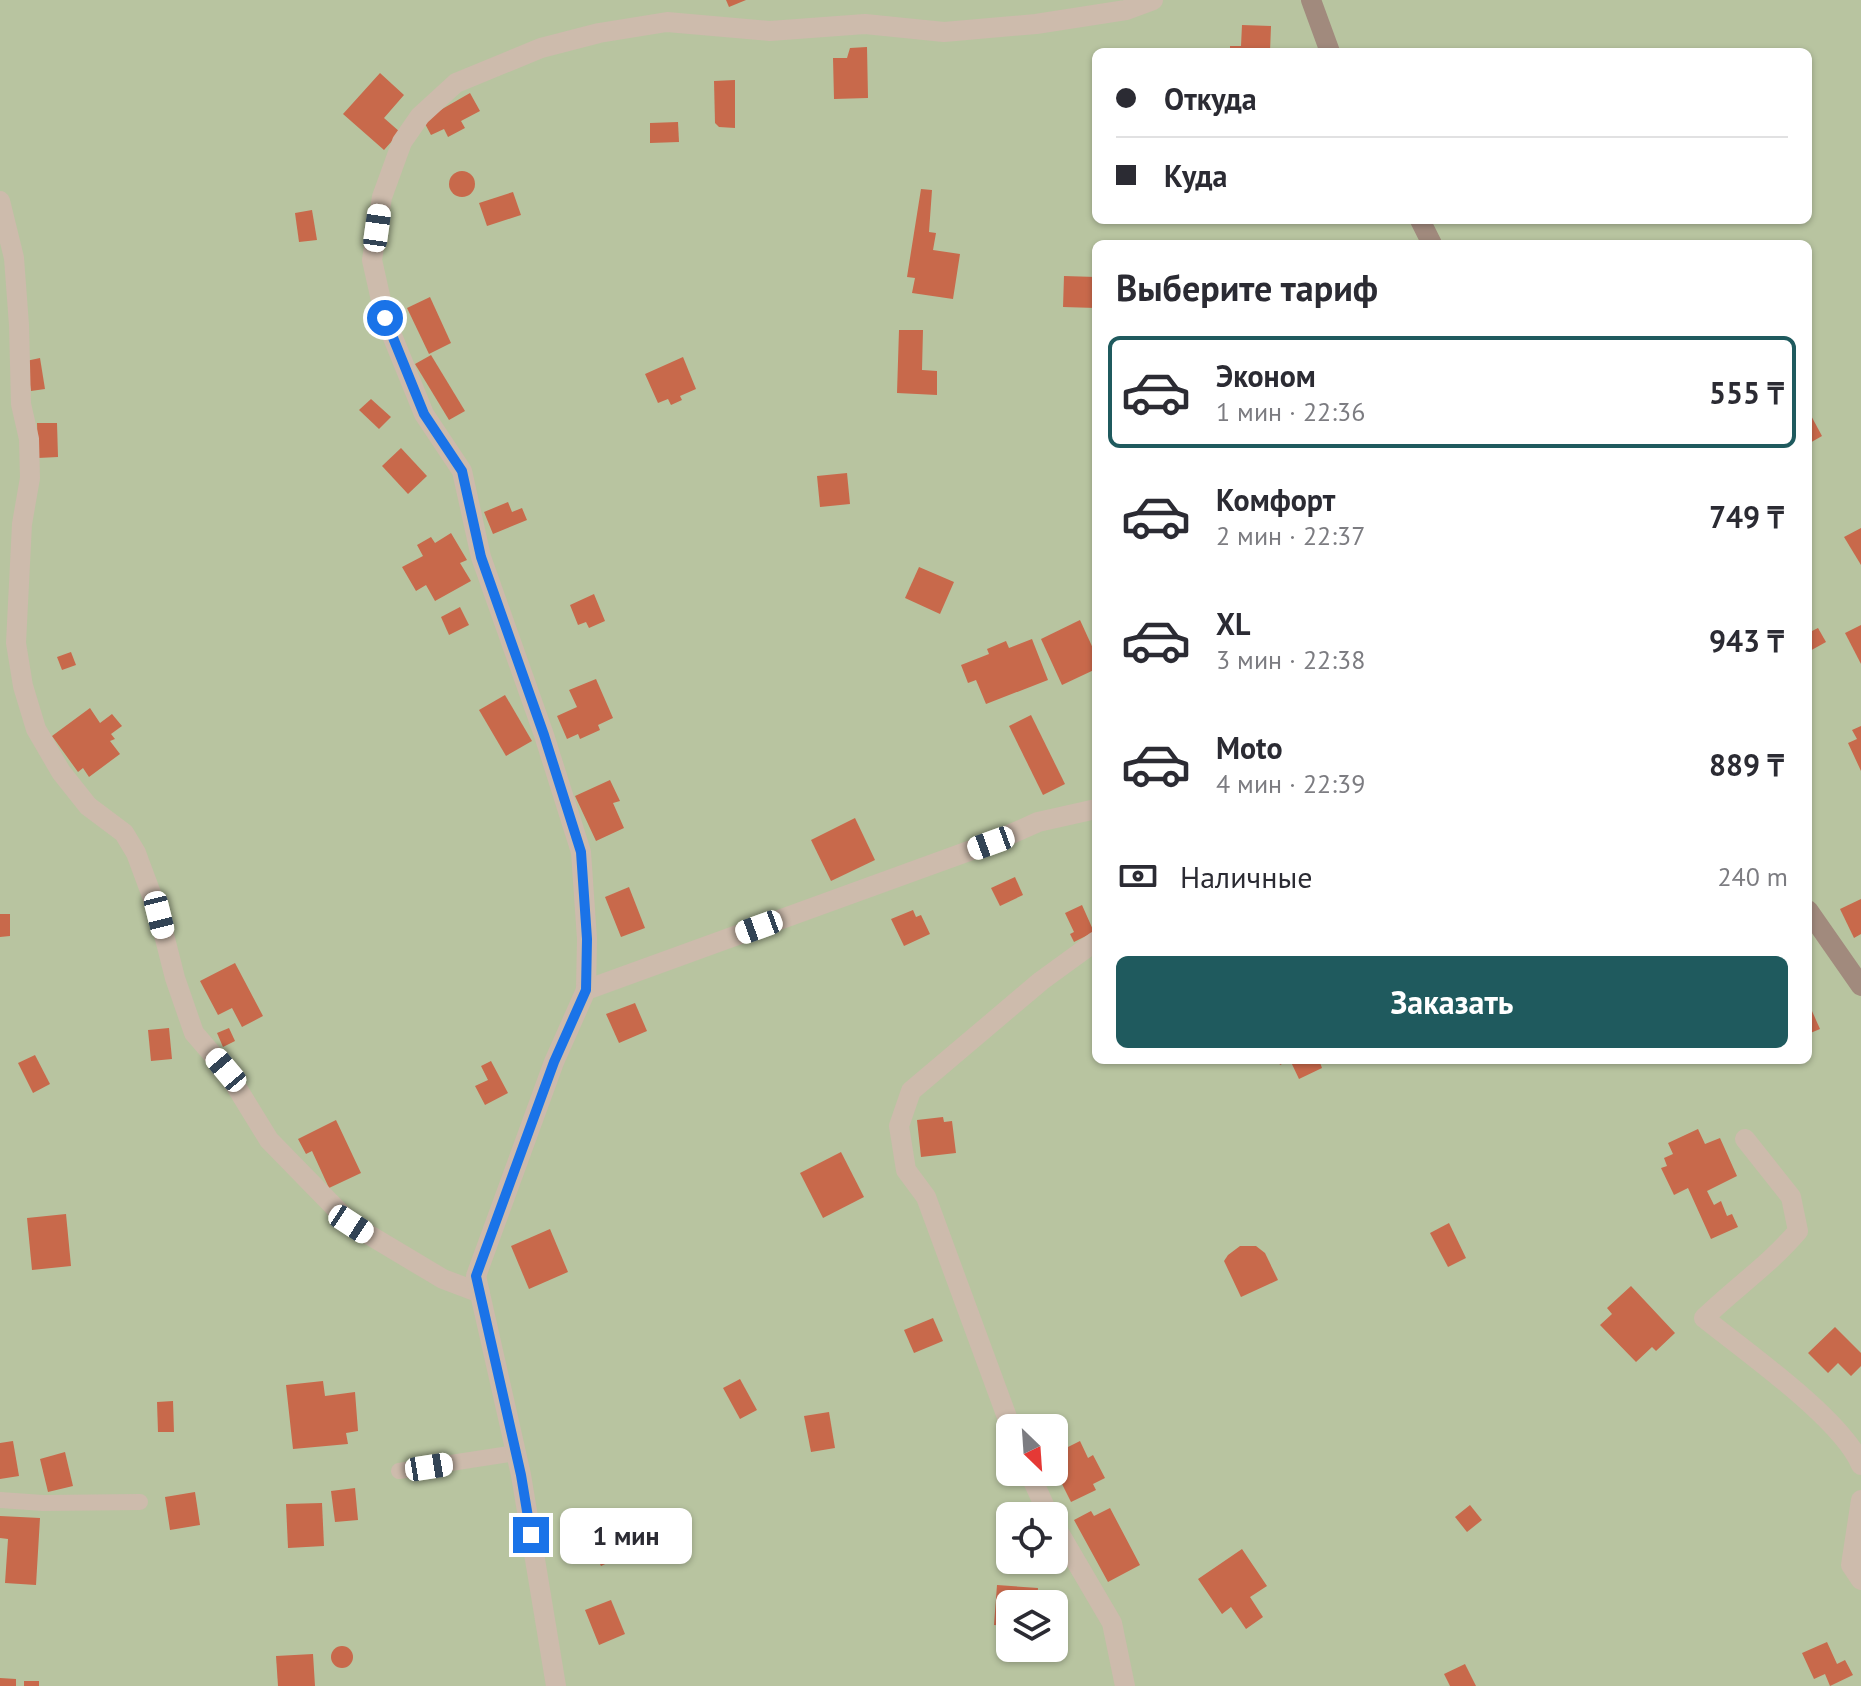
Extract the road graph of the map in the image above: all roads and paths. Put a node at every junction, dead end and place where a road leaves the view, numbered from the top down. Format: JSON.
{"nodes":[{"id":1,"x":1153,"y":0,"type":"edge"},
{"id":2,"x":1311,"y":0,"type":"edge"},
{"id":3,"x":1329,"y":48,"type":"edge"},
{"id":4,"x":0,"y":201,"type":"edge"},
{"id":5,"x":1092,"y":809,"type":"edge"},
{"id":6,"x":1812,"y":916,"type":"edge"},
{"id":7,"x":1092,"y":944,"type":"edge"},
{"id":8,"x":1861,"y":986,"type":"edge"},
{"id":9,"x":586,"y":990,"type":"junction"},
{"id":10,"x":1745,"y":1139,"type":"dead end"},
{"id":11,"x":480,"y":1293,"type":"junction"},
{"id":12,"x":1006,"y":1414,"type":"edge"},
{"id":13,"x":516,"y":1453,"type":"junction"},
{"id":14,"x":1861,"y":1465,"type":"edge"},
{"id":15,"x":399,"y":1471,"type":"dead end"},
{"id":16,"x":0,"y":1500,"type":"edge"},
{"id":17,"x":1861,"y":1500,"type":"edge"},
{"id":18,"x":140,"y":1502,"type":"dead end"},
{"id":19,"x":1068,"y":1548,"type":"edge"},
{"id":20,"x":1861,"y":1580,"type":"edge"},
{"id":21,"x":556,"y":1686,"type":"edge"},
{"id":22,"x":1125,"y":1686,"type":"edge"}],
"edges":[{"from":1,"to":9,"type":"street"},
{"from":2,"to":3,"type":"street"},
{"from":4,"to":11,"type":"street"},
{"from":5,"to":9,"type":"street"},
{"from":6,"to":8,"type":"street"},
{"from":7,"to":12,"type":"street"},
{"from":9,"to":11,"type":"street"},
{"from":10,"to":14,"type":"street"},
{"from":11,"to":13,"type":"street"},
{"from":13,"to":15,"type":"lane"},
{"from":13,"to":21,"type":"street"},
{"from":16,"to":18,"type":"lane"},
{"from":17,"to":20,"type":"street"},
{"from":19,"to":22,"type":"street"}]}
